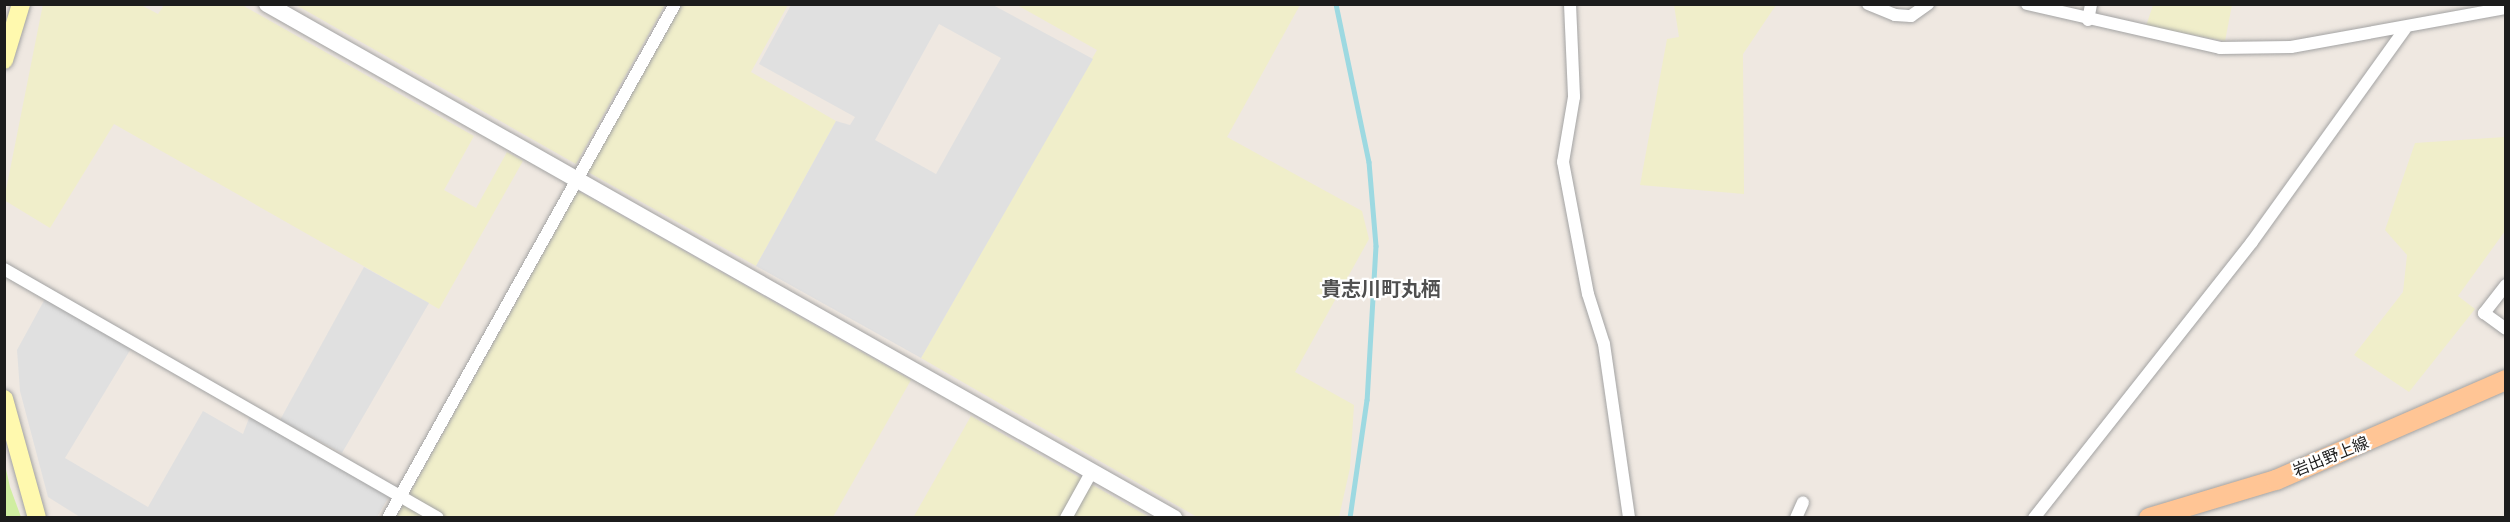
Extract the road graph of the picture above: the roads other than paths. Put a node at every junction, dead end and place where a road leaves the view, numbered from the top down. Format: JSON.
{"nodes":[{"id":1,"x":21,"y":4,"type":"edge"},
{"id":2,"x":267,"y":4,"type":"edge"},
{"id":3,"x":675,"y":4,"type":"edge"},
{"id":4,"x":1570,"y":4,"type":"edge"},
{"id":5,"x":1868,"y":4,"type":"edge"},
{"id":6,"x":1928,"y":4,"type":"edge"},
{"id":7,"x":2027,"y":4,"type":"edge"},
{"id":8,"x":2091,"y":4,"type":"edge"},
{"id":9,"x":2505,"y":8,"type":"edge"},
{"id":10,"x":2088,"y":20,"type":"junction"},
{"id":11,"x":2405,"y":30,"type":"junction"},
{"id":12,"x":4,"y":60,"type":"edge"},
{"id":13,"x":577,"y":178,"type":"junction"},
{"id":14,"x":4,"y":269,"type":"edge"},
{"id":15,"x":2505,"y":285,"type":"edge"},
{"id":16,"x":2505,"y":329,"type":"edge"},
{"id":17,"x":2505,"y":380,"type":"edge"},
{"id":18,"x":4,"y":399,"type":"edge"},
{"id":19,"x":1092,"y":471,"type":"junction"},
{"id":20,"x":400,"y":496,"type":"junction"},
{"id":21,"x":1803,"y":502,"type":"dead end"},
{"id":22,"x":38,"y":518,"type":"edge"},
{"id":23,"x":388,"y":518,"type":"edge"},
{"id":24,"x":438,"y":518,"type":"edge"},
{"id":25,"x":1066,"y":518,"type":"edge"},
{"id":26,"x":1174,"y":518,"type":"edge"},
{"id":27,"x":1629,"y":518,"type":"edge"},
{"id":28,"x":1796,"y":518,"type":"edge"},
{"id":29,"x":2034,"y":518,"type":"edge"},
{"id":30,"x":2150,"y":518,"type":"edge"}],
"edges":[{"from":1,"to":12,"type":"main road"},
{"from":2,"to":13,"type":"street"},
{"from":3,"to":13,"type":"street"},
{"from":4,"to":27,"type":"street"},
{"from":5,"to":6,"type":"street"},
{"from":7,"to":10,"type":"street"},
{"from":8,"to":10,"type":"street"},
{"from":9,"to":11,"type":"street"},
{"from":10,"to":11,"type":"street"},
{"from":11,"to":29,"type":"street"},
{"from":13,"to":19,"type":"street"},
{"from":13,"to":20,"type":"street"},
{"from":14,"to":20,"type":"street"},
{"from":15,"to":16,"type":"street"},
{"from":17,"to":30,"type":"main road","name":"岩出野上線"},
{"from":18,"to":22,"type":"main road"},
{"from":19,"to":25,"type":"street"},
{"from":19,"to":26,"type":"street"},
{"from":20,"to":23,"type":"street"},
{"from":20,"to":24,"type":"street"},
{"from":21,"to":28,"type":"street"}]}
